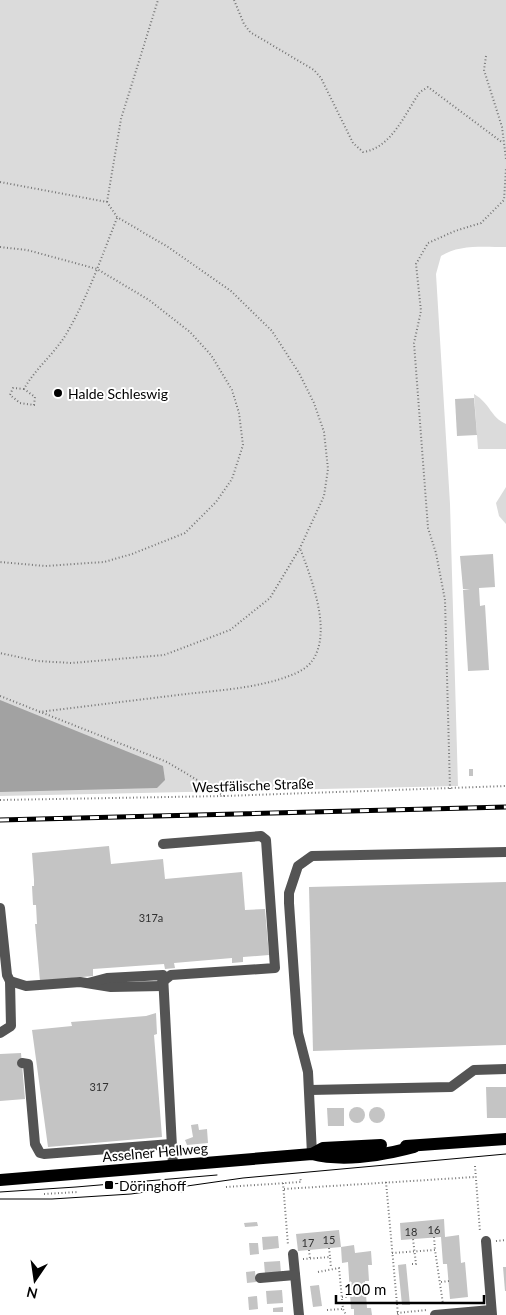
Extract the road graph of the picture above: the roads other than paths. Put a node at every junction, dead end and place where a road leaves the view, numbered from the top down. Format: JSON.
{"nodes":[{"id":1,"x":163,"y":844,"type":"dead end"},
{"id":2,"x":506,"y":852,"type":"edge"},
{"id":3,"x":0,"y":908,"type":"edge"},
{"id":4,"x":162,"y":981,"type":"junction"},
{"id":5,"x":10,"y":982,"type":"junction"},
{"id":6,"x":0,"y":1032,"type":"edge"},
{"id":7,"x":22,"y":1063,"type":"dead end"},
{"id":8,"x":506,"y":1069,"type":"edge"},
{"id":9,"x":310,"y":1090,"type":"junction"},
{"id":10,"x":506,"y":1139,"type":"edge"},
{"id":11,"x":171,"y":1144,"type":"junction"},
{"id":12,"x":312,"y":1154,"type":"junction"},
{"id":13,"x":173,"y":1166,"type":"junction"},
{"id":14,"x":0,"y":1180,"type":"edge"},
{"id":15,"x":483,"y":1237,"type":"road end"},
{"id":16,"x":293,"y":1255,"type":"road end"},
{"id":17,"x":295,"y":1275,"type":"junction"},
{"id":18,"x":260,"y":1278,"type":"dead end"},
{"id":19,"x":438,"y":1311,"type":"edge"},
{"id":20,"x":492,"y":1312,"type":"edge"},
{"id":21,"x":299,"y":1315,"type":"edge"}],
"edges":[{"from":1,"to":4,"type":"street"},
{"from":2,"to":9,"type":"street"},
{"from":3,"to":5,"type":"street"},
{"from":4,"to":5,"type":"street"},
{"from":4,"to":11,"type":"street"},
{"from":5,"to":6,"type":"street"},
{"from":7,"to":11,"type":"street"},
{"from":8,"to":9,"type":"street"},
{"from":9,"to":12,"type":"street"},
{"from":10,"to":12,"type":"main road","name":"Asselner Hellweg"},
{"from":11,"to":13,"type":"street"},
{"from":12,"to":13,"type":"main road","name":"Asselner Hellweg"},
{"from":13,"to":14,"type":"main road","name":"Asselner Hellweg"},
{"from":15,"to":20,"type":"street"},
{"from":16,"to":17,"type":"street"},
{"from":17,"to":18,"type":"street"},
{"from":17,"to":21,"type":"street"},
{"from":19,"to":20,"type":"street"}]}
